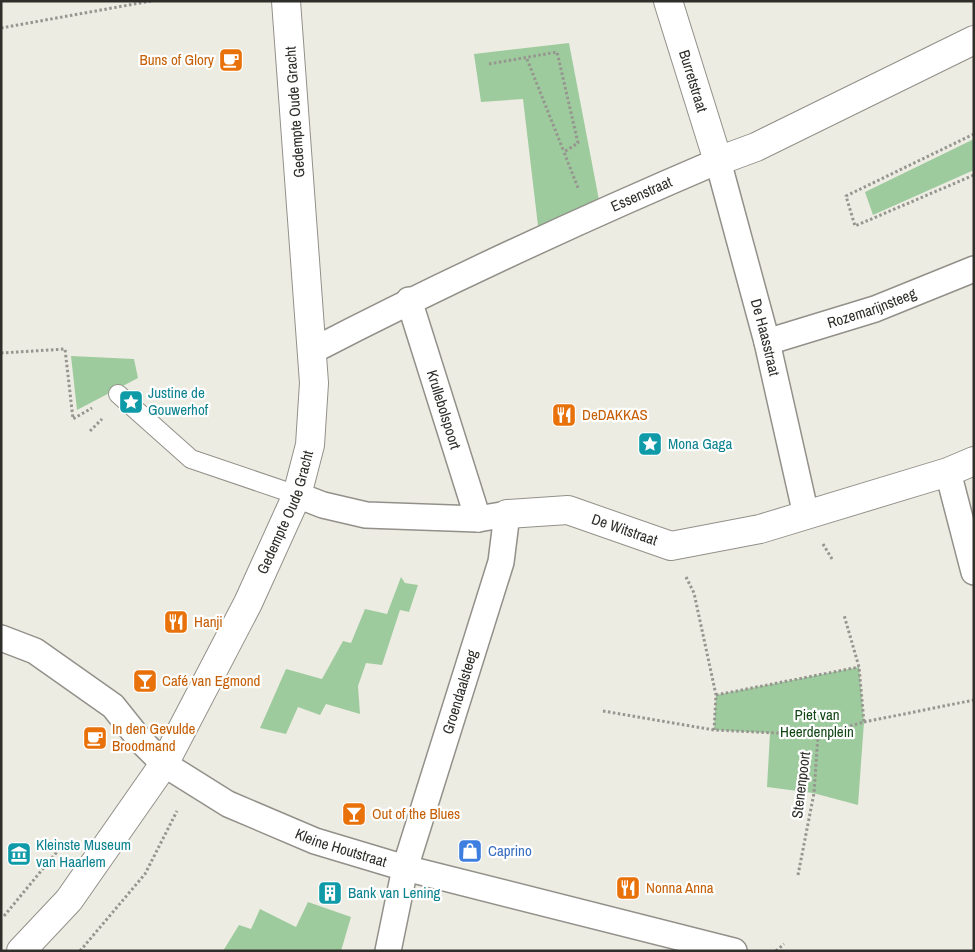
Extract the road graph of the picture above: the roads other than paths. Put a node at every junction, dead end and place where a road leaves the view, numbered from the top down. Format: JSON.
{"nodes":[{"id":1,"x":286,"y":1,"type":"edge"},
{"id":2,"x":668,"y":1,"type":"edge"},
{"id":3,"x":974,"y":40,"type":"edge"},
{"id":4,"x":718,"y":161,"type":"junction"},
{"id":5,"x":974,"y":269,"type":"edge"},
{"id":6,"x":410,"y":300,"type":"junction"},
{"id":7,"x":767,"y":342,"type":"junction"},
{"id":8,"x":312,"y":351,"type":"junction"},
{"id":9,"x":118,"y":394,"type":"road end"},
{"id":10,"x":974,"y":461,"type":"edge"},
{"id":11,"x":948,"y":472,"type":"junction"},
{"id":12,"x":298,"y":495,"type":"junction"},
{"id":13,"x":507,"y":514,"type":"junction"},
{"id":14,"x":806,"y":515,"type":"junction"},
{"id":15,"x":478,"y":519,"type":"junction"},
{"id":16,"x":974,"y":572,"type":"edge"},
{"id":17,"x":1,"y":638,"type":"edge"},
{"id":18,"x":164,"y":764,"type":"junction"},
{"id":19,"x":405,"y":868,"type":"junction"},
{"id":20,"x":21,"y":951,"type":"edge"},
{"id":21,"x":388,"y":951,"type":"edge"},
{"id":22,"x":734,"y":951,"type":"edge"}],
"edges":[{"from":1,"to":8,"type":"street","name":"Gedempte Oude Gracht"},
{"from":2,"to":4,"type":"street","name":"Burretstraat"},
{"from":3,"to":4,"type":"street","name":"Essenstraat"},
{"from":4,"to":6,"type":"street","name":"Essenstraat"},
{"from":4,"to":7,"type":"street","name":"De Haasstraat"},
{"from":5,"to":7,"type":"street","name":"Rozemarijnsteeg"},
{"from":6,"to":8,"type":"street","name":"Essenstraat"},
{"from":6,"to":15,"type":"street","name":"Krullebolspoort"},
{"from":7,"to":14,"type":"street","name":"De Haasstraat"},
{"from":8,"to":12,"type":"street","name":"Gedempte Oude Gracht"},
{"from":9,"to":12,"type":"lane"},
{"from":10,"to":11,"type":"street","name":"De Witstraat"},
{"from":11,"to":14,"type":"street","name":"De Witstraat"},
{"from":11,"to":16,"type":"street"},
{"from":12,"to":15,"type":"street","name":"De Witstraat"},
{"from":12,"to":18,"type":"street","name":"Gedempte Oude Gracht"},
{"from":13,"to":14,"type":"street","name":"De Witstraat"},
{"from":13,"to":15,"type":"street","name":"De Witstraat"},
{"from":13,"to":19,"type":"street","name":"Groendaalsteeg"},
{"from":17,"to":18,"type":"street","name":"Kleine Houtstraat"},
{"from":18,"to":19,"type":"street","name":"Kleine Houtstraat"},
{"from":18,"to":20,"type":"street","name":"Gedempte Oude Gracht"},
{"from":19,"to":21,"type":"street","name":"Groendaalsteeg"},
{"from":19,"to":22,"type":"street","name":"Kleine Houtstraat"}]}
